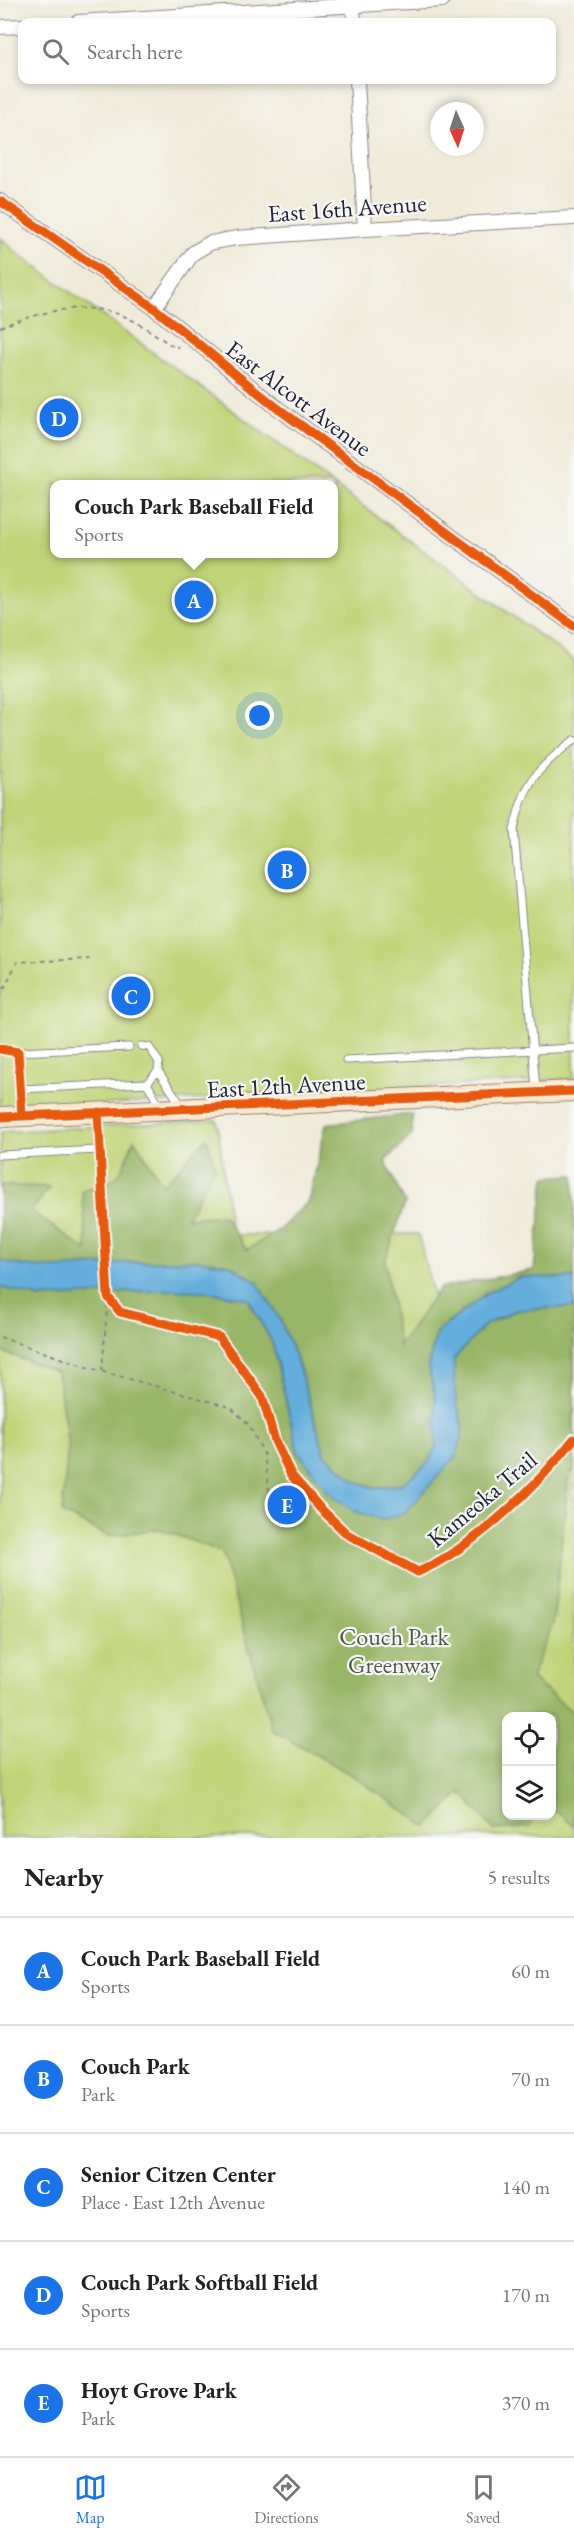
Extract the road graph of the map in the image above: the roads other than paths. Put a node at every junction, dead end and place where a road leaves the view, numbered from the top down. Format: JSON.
{"nodes":[{"id":1,"x":442,"y":0,"type":"edge"},
{"id":2,"x":270,"y":5,"type":"edge"},
{"id":3,"x":353,"y":5,"type":"junction"},
{"id":4,"x":123,"y":18,"type":"edge"},
{"id":5,"x":354,"y":18,"type":"edge"},
{"id":6,"x":18,"y":26,"type":"edge"},
{"id":7,"x":0,"y":27,"type":"edge"},
{"id":8,"x":357,"y":84,"type":"edge"},
{"id":9,"x":0,"y":201,"type":"edge"},
{"id":10,"x":574,"y":219,"type":"edge"},
{"id":11,"x":365,"y":229,"type":"junction"},
{"id":12,"x":154,"y":308,"type":"junction"},
{"id":13,"x":574,"y":626,"type":"edge"},
{"id":14,"x":574,"y":740,"type":"edge"},
{"id":15,"x":141,"y":1046,"type":"dead end"},
{"id":16,"x":129,"y":1047,"type":"dead end"},
{"id":17,"x":574,"y":1048,"type":"edge"},
{"id":18,"x":532,"y":1050,"type":"junction"},
{"id":19,"x":346,"y":1060,"type":"dead end"},
{"id":20,"x":159,"y":1071,"type":"junction"},
{"id":21,"x":147,"y":1083,"type":"junction"},
{"id":22,"x":20,"y":1089,"type":"junction"},
{"id":23,"x":574,"y":1091,"type":"edge"},
{"id":24,"x":536,"y":1093,"type":"junction"},
{"id":25,"x":183,"y":1109,"type":"junction"},
{"id":26,"x":162,"y":1110,"type":"junction"},
{"id":27,"x":98,"y":1112,"type":"junction"},
{"id":28,"x":22,"y":1116,"type":"junction"},
{"id":29,"x":0,"y":1117,"type":"edge"},
{"id":30,"x":0,"y":1155,"type":"edge"}],
"edges":[{"from":1,"to":3,"type":"street"},
{"from":2,"to":3,"type":"street"},
{"from":2,"to":4,"type":"street"},
{"from":3,"to":5,"type":"street"},
{"from":6,"to":7,"type":"street"},
{"from":8,"to":11,"type":"street"},
{"from":9,"to":12,"type":"street","name":"East Alcott Avenue"},
{"from":10,"to":11,"type":"street","name":"East 16th Avenue"},
{"from":11,"to":12,"type":"street","name":"East 16th Avenue"},
{"from":12,"to":13,"type":"street","name":"East Alcott Avenue"},
{"from":14,"to":18,"type":"lane"},
{"from":15,"to":20,"type":"lane"},
{"from":16,"to":22,"type":"lane"},
{"from":17,"to":18,"type":"lane"},
{"from":18,"to":19,"type":"lane"},
{"from":18,"to":24,"type":"lane"},
{"from":20,"to":21,"type":"lane"},
{"from":20,"to":25,"type":"lane"},
{"from":21,"to":22,"type":"lane"},
{"from":21,"to":26,"type":"lane"},
{"from":22,"to":28,"type":"lane"},
{"from":23,"to":24,"type":"street","name":"East 12th Avenue"},
{"from":24,"to":25,"type":"street","name":"East 12th Avenue"},
{"from":25,"to":26,"type":"street","name":"East 12th Avenue"},
{"from":26,"to":27,"type":"street","name":"East 12th Avenue"},
{"from":27,"to":28,"type":"street","name":"East 12th Avenue"},
{"from":27,"to":30,"type":"lane"},
{"from":28,"to":29,"type":"street","name":"East 12th Avenue"}]}
